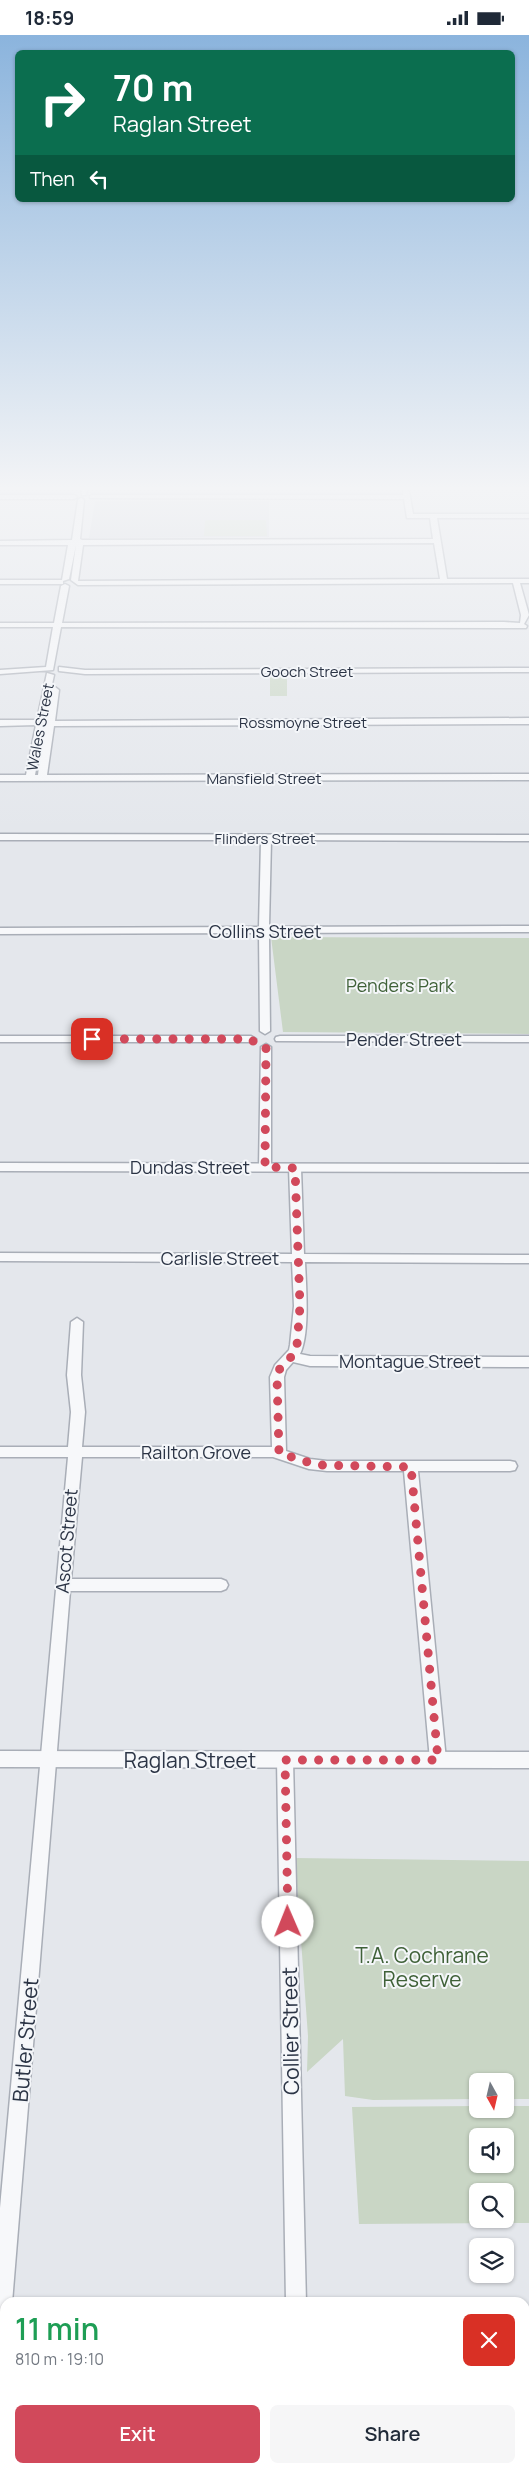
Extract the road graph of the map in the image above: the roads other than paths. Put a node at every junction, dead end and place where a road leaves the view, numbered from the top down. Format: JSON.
{"nodes":[{"id":1,"x":66,"y":602,"type":"edge"},
{"id":2,"x":521,"y":602,"type":"edge"},
{"id":3,"x":526,"y":623,"type":"edge"},
{"id":4,"x":0,"y":625,"type":"edge"},
{"id":5,"x":62,"y":625,"type":"junction"},
{"id":6,"x":529,"y":670,"type":"edge"},
{"id":7,"x":0,"y":672,"type":"edge"},
{"id":8,"x":54,"y":672,"type":"junction"},
{"id":9,"x":529,"y":721,"type":"edge"},
{"id":10,"x":0,"y":723,"type":"edge"},
{"id":11,"x":40,"y":723,"type":"junction"},
{"id":12,"x":50,"y":723,"type":"junction"},
{"id":13,"x":529,"y":777,"type":"edge"},
{"id":14,"x":3,"y":778,"type":"edge"},
{"id":15,"x":30,"y":778,"type":"junction"},
{"id":16,"x":42,"y":778,"type":"junction"},
{"id":17,"x":0,"y":789,"type":"edge"},
{"id":18,"x":0,"y":837,"type":"edge"},
{"id":19,"x":266,"y":838,"type":"junction"},
{"id":20,"x":529,"y":838,"type":"edge"},
{"id":21,"x":529,"y":929,"type":"edge"},
{"id":22,"x":0,"y":931,"type":"edge"},
{"id":23,"x":265,"y":932,"type":"junction"},
{"id":24,"x":265,"y":1031,"type":"junction"},
{"id":25,"x":0,"y":1039,"type":"edge"},
{"id":26,"x":251,"y":1039,"type":"junction"},
{"id":27,"x":280,"y":1039,"type":"junction"},
{"id":28,"x":529,"y":1039,"type":"edge"},
{"id":29,"x":266,"y":1047,"type":"junction"},
{"id":30,"x":0,"y":1167,"type":"edge"},
{"id":31,"x":265,"y":1167,"type":"junction"},
{"id":32,"x":295,"y":1168,"type":"junction"},
{"id":33,"x":529,"y":1168,"type":"edge"},
{"id":34,"x":0,"y":1257,"type":"edge"},
{"id":35,"x":298,"y":1258,"type":"junction"},
{"id":36,"x":529,"y":1259,"type":"edge"},
{"id":37,"x":77,"y":1322,"type":"dead end"},
{"id":38,"x":292,"y":1357,"type":"junction"},
{"id":39,"x":529,"y":1361,"type":"edge"},
{"id":40,"x":0,"y":1453,"type":"edge"},
{"id":41,"x":75,"y":1453,"type":"junction"},
{"id":42,"x":279,"y":1453,"type":"junction"},
{"id":43,"x":510,"y":1466,"type":"dead end"},
{"id":44,"x":411,"y":1467,"type":"junction"},
{"id":45,"x":62,"y":1585,"type":"junction"},
{"id":46,"x":221,"y":1585,"type":"dead end"},
{"id":47,"x":0,"y":1759,"type":"edge"},
{"id":48,"x":48,"y":1759,"type":"junction"},
{"id":49,"x":285,"y":1760,"type":"junction"},
{"id":50,"x":438,"y":1760,"type":"junction"},
{"id":51,"x":529,"y":1760,"type":"edge"},
{"id":52,"x":2,"y":2297,"type":"edge"},
{"id":53,"x":296,"y":2297,"type":"edge"}],
"edges":[{"from":1,"to":5,"type":"street","name":"Wales Street"},
{"from":2,"to":3,"type":"street"},
{"from":3,"to":5,"type":"street"},
{"from":4,"to":5,"type":"street"},
{"from":5,"to":8,"type":"street","name":"Wales Street"},
{"from":6,"to":8,"type":"street","name":"Gooch Street"},
{"from":7,"to":8,"type":"street","name":"Gooch Street"},
{"from":8,"to":11,"type":"street","name":"Wales Street"},
{"from":8,"to":12,"type":"street","name":"Wales Street"},
{"from":9,"to":12,"type":"street","name":"Rossmoyne Street"},
{"from":10,"to":11,"type":"street","name":"Rossmoyne Street"},
{"from":11,"to":12,"type":"street","name":"Rossmoyne Street"},
{"from":11,"to":15,"type":"street","name":"Wales Street"},
{"from":12,"to":16,"type":"street","name":"Wales Street"},
{"from":13,"to":16,"type":"street","name":"Mansfield Street"},
{"from":14,"to":15,"type":"street","name":"Mansfield Street"},
{"from":14,"to":17,"type":"street"},
{"from":15,"to":16,"type":"street","name":"Mansfield Street"},
{"from":18,"to":19,"type":"street","name":"Flinders Street"},
{"from":19,"to":20,"type":"street","name":"Flinders Street"},
{"from":19,"to":23,"type":"street"},
{"from":21,"to":23,"type":"street","name":"Collins Street"},
{"from":22,"to":23,"type":"street","name":"Collins Street"},
{"from":23,"to":24,"type":"street"},
{"from":24,"to":26,"type":"street"},
{"from":24,"to":27,"type":"street"},
{"from":25,"to":26,"type":"street"},
{"from":26,"to":29,"type":"street"},
{"from":27,"to":28,"type":"street","name":"Pender Street"},
{"from":27,"to":29,"type":"street"},
{"from":29,"to":31,"type":"street"},
{"from":30,"to":31,"type":"street","name":"Dundas Street"},
{"from":31,"to":32,"type":"street","name":"Dundas Street"},
{"from":32,"to":33,"type":"street","name":"Dundas Street"},
{"from":32,"to":35,"type":"street"},
{"from":34,"to":35,"type":"street","name":"Carlisle Street"},
{"from":35,"to":36,"type":"street","name":"Carlisle Street"},
{"from":35,"to":38,"type":"street"},
{"from":37,"to":41,"type":"street","name":"Ascot Street"},
{"from":38,"to":39,"type":"street","name":"Montague Street"},
{"from":38,"to":42,"type":"street"},
{"from":40,"to":41,"type":"street","name":"Railton Grove"},
{"from":41,"to":42,"type":"street","name":"Railton Grove"},
{"from":41,"to":45,"type":"street","name":"Ascot Street"},
{"from":42,"to":44,"type":"street","name":"Railton Grove"},
{"from":43,"to":44,"type":"street","name":"Railton Grove"},
{"from":44,"to":50,"type":"street"},
{"from":45,"to":46,"type":"street"},
{"from":45,"to":48,"type":"street","name":"Ascot Street"},
{"from":47,"to":48,"type":"street","name":"Raglan Street"},
{"from":48,"to":49,"type":"street","name":"Raglan Street"},
{"from":48,"to":52,"type":"street","name":"Butler Street"},
{"from":49,"to":50,"type":"street","name":"Raglan Street"},
{"from":49,"to":53,"type":"street","name":"Collier Street"},
{"from":50,"to":51,"type":"street","name":"Raglan Street"}]}
